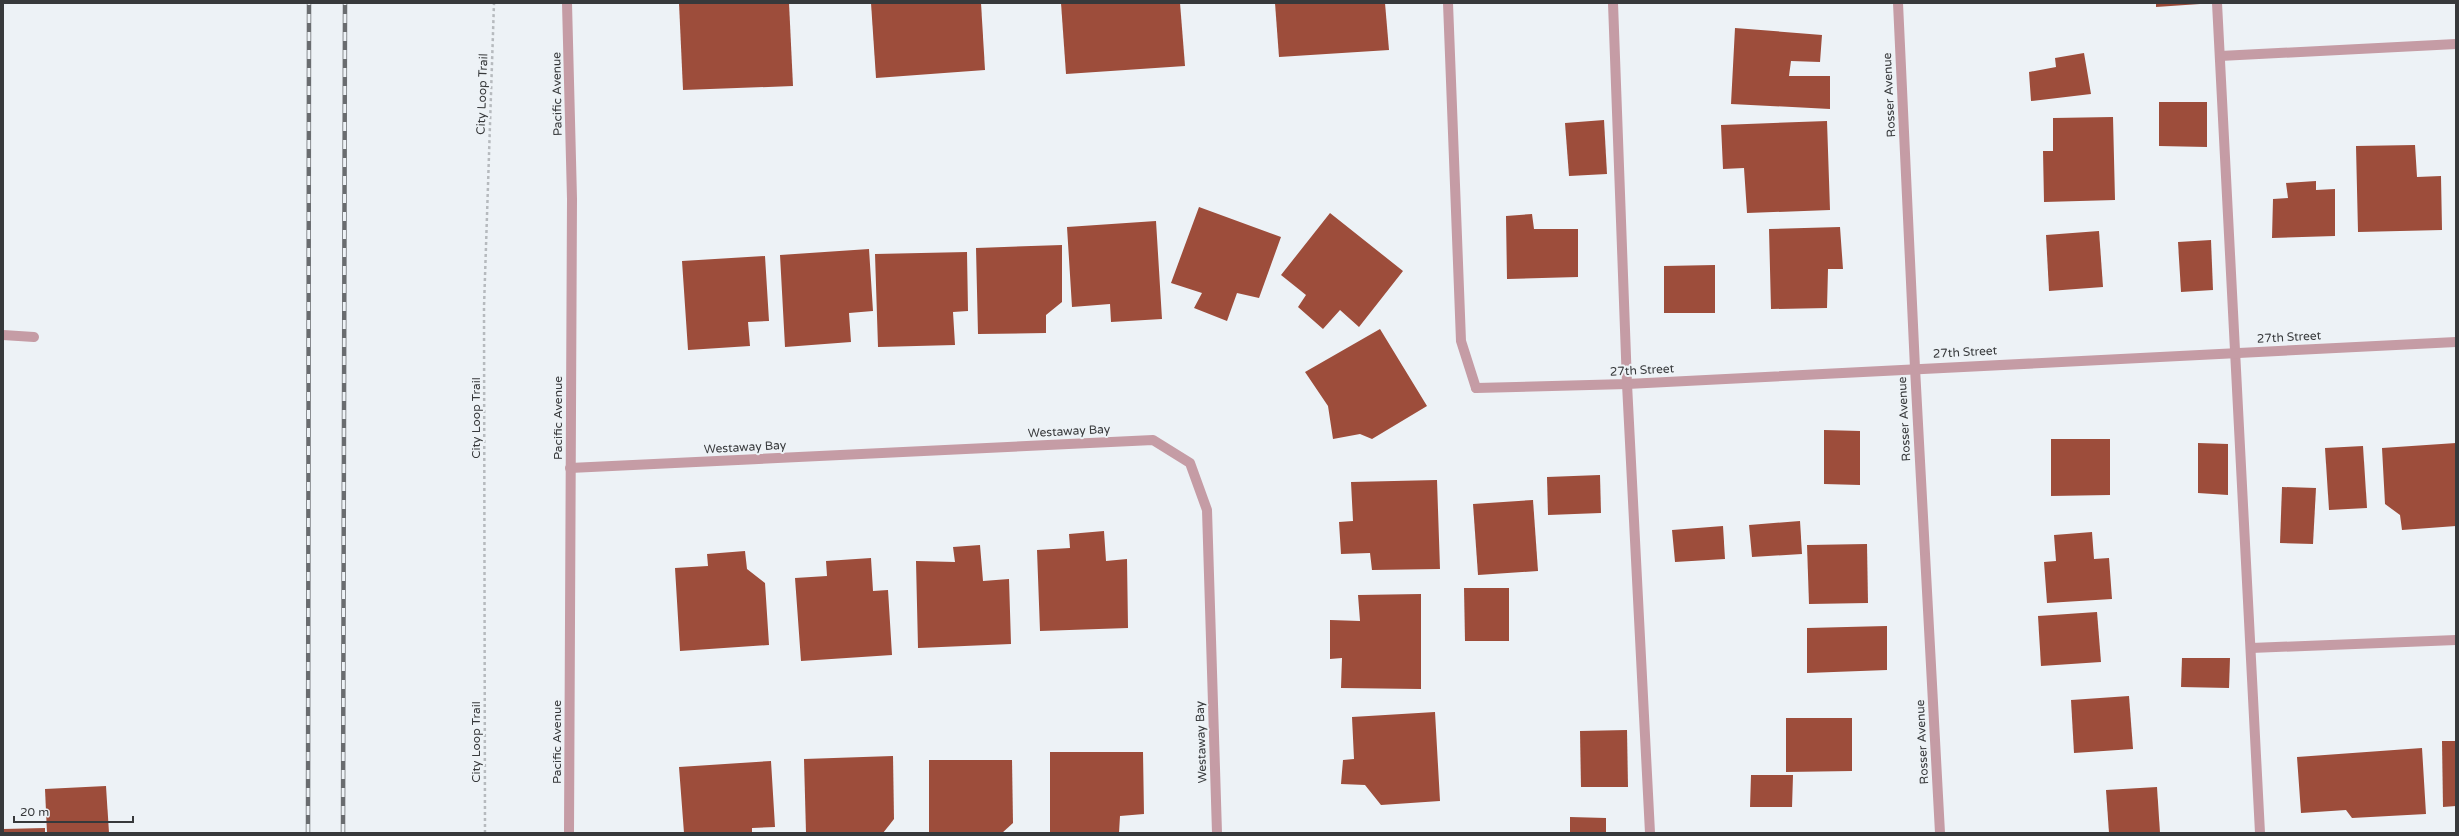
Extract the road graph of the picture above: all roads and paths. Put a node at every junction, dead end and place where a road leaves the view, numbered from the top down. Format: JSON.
{"nodes":[{"id":1,"x":494,"y":3,"type":"edge"},
{"id":2,"x":567,"y":3,"type":"edge"},
{"id":3,"x":1448,"y":3,"type":"edge"},
{"id":4,"x":1613,"y":3,"type":"edge"},
{"id":5,"x":1898,"y":3,"type":"edge"},
{"id":6,"x":2217,"y":3,"type":"edge"},
{"id":7,"x":2456,"y":44,"type":"edge"},
{"id":8,"x":2220,"y":56,"type":"junction"},
{"id":9,"x":3,"y":335,"type":"edge"},
{"id":10,"x":34,"y":337,"type":"dead end"},
{"id":11,"x":2456,"y":342,"type":"edge"},
{"id":12,"x":2235,"y":352,"type":"junction"},
{"id":13,"x":1914,"y":368,"type":"junction"},
{"id":14,"x":1627,"y":384,"type":"junction"},
{"id":15,"x":570,"y":468,"type":"junction"},
{"id":16,"x":2456,"y":640,"type":"edge"},
{"id":17,"x":2250,"y":648,"type":"junction"},
{"id":18,"x":485,"y":833,"type":"edge"},
{"id":19,"x":569,"y":833,"type":"edge"},
{"id":20,"x":1217,"y":833,"type":"edge"},
{"id":21,"x":1650,"y":833,"type":"edge"},
{"id":22,"x":1940,"y":833,"type":"edge"},
{"id":23,"x":2260,"y":833,"type":"edge"}],
"edges":[{"from":1,"to":18,"type":"path","name":"City Loop Trail"},
{"from":2,"to":15,"type":"street","name":"Pacific Avenue"},
{"from":3,"to":14,"type":"street","name":"27th Street"},
{"from":4,"to":14,"type":"street"},
{"from":5,"to":13,"type":"street","name":"Rosser Avenue"},
{"from":6,"to":8,"type":"street"},
{"from":7,"to":8,"type":"street"},
{"from":8,"to":12,"type":"street"},
{"from":9,"to":10,"type":"street"},
{"from":11,"to":12,"type":"street","name":"27th Street"},
{"from":12,"to":13,"type":"street","name":"27th Street"},
{"from":12,"to":17,"type":"street"},
{"from":13,"to":14,"type":"street","name":"27th Street"},
{"from":13,"to":22,"type":"street","name":"Rosser Avenue"},
{"from":14,"to":21,"type":"street"},
{"from":15,"to":19,"type":"street","name":"Pacific Avenue"},
{"from":15,"to":20,"type":"street","name":"Westaway Bay"},
{"from":16,"to":17,"type":"street"},
{"from":17,"to":23,"type":"street"}]}
